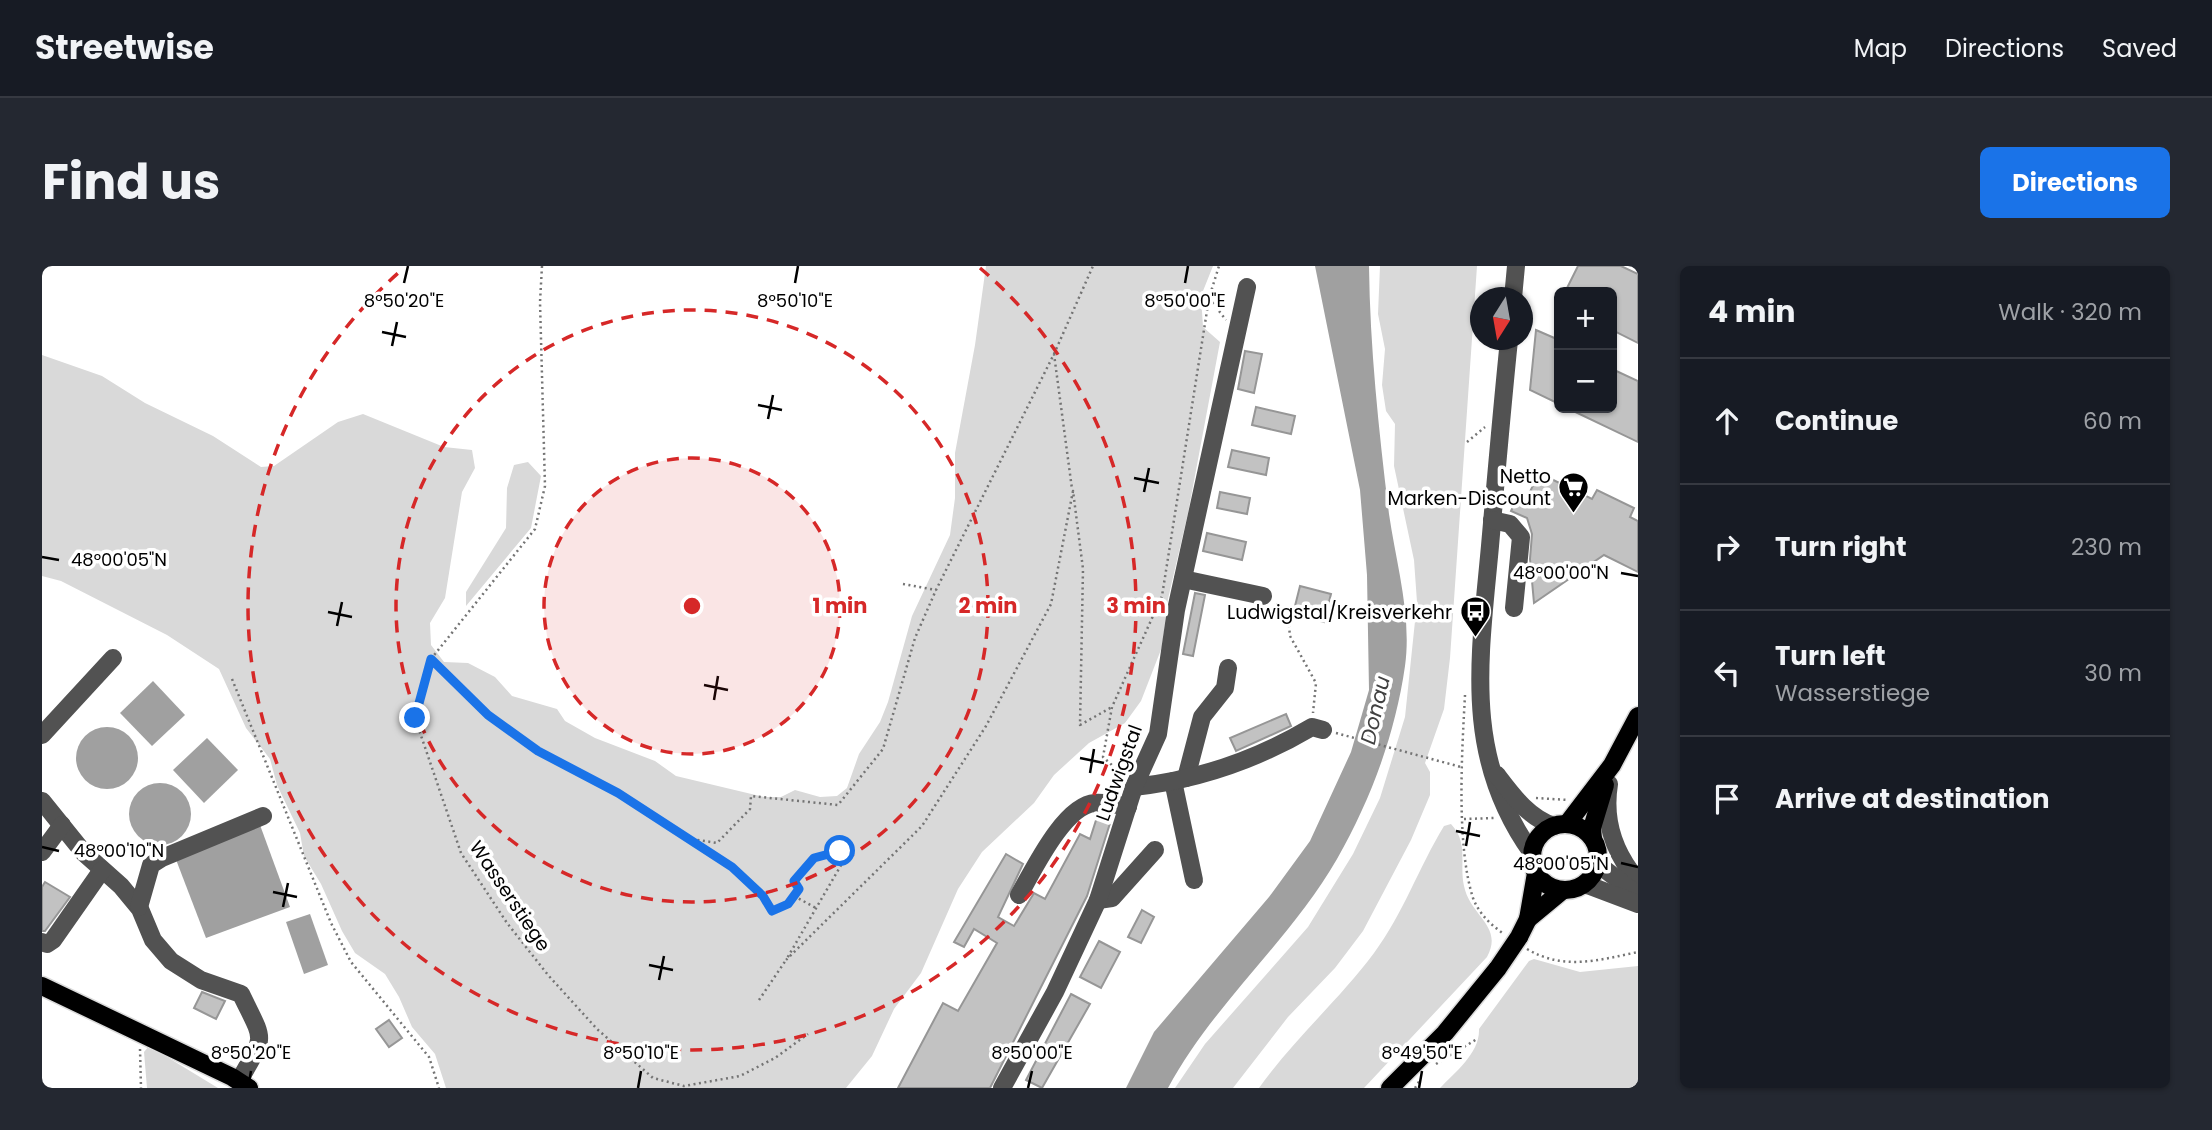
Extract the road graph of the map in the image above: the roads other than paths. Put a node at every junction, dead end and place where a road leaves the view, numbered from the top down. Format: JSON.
{"nodes":[{"id":1,"x":1516,"y":266,"type":"edge"},
{"id":2,"x":1247,"y":287,"type":"dead end"},
{"id":3,"x":1514,"y":287,"type":"edge"},
{"id":4,"x":1508,"y":350,"type":"edge"},
{"id":5,"x":1492,"y":520,"type":"junction"},
{"id":6,"x":1183,"y":579,"type":"junction"},
{"id":7,"x":1263,"y":596,"type":"road end"},
{"id":8,"x":1514,"y":608,"type":"dead end"},
{"id":9,"x":113,"y":658,"type":"dead end"},
{"id":10,"x":1228,"y":668,"type":"dead end"},
{"id":11,"x":1638,"y":716,"type":"edge"},
{"id":12,"x":1318,"y":728,"type":"road end"},
{"id":13,"x":42,"y":735,"type":"edge"},
{"id":14,"x":1612,"y":765,"type":"junction"},
{"id":15,"x":1491,"y":767,"type":"junction"},
{"id":16,"x":1179,"y":780,"type":"junction"},
{"id":17,"x":1135,"y":787,"type":"junction"},
{"id":18,"x":42,"y":801,"type":"edge"},
{"id":19,"x":1128,"y":807,"type":"junction"},
{"id":20,"x":263,"y":816,"type":"dead end"},
{"id":21,"x":62,"y":825,"type":"junction"},
{"id":22,"x":1561,"y":825,"type":"junction"},
{"id":23,"x":1593,"y":839,"type":"junction"},
{"id":24,"x":1156,"y":850,"type":"dead end"},
{"id":25,"x":42,"y":852,"type":"edge"},
{"id":26,"x":1532,"y":853,"type":"junction"},
{"id":27,"x":1598,"y":864,"type":"junction"},
{"id":28,"x":102,"y":870,"type":"junction"},
{"id":29,"x":1536,"y":873,"type":"junction"},
{"id":30,"x":1194,"y":880,"type":"dead end"},
{"id":31,"x":1638,"y":881,"type":"edge"},
{"id":32,"x":1585,"y":884,"type":"junction"},
{"id":33,"x":1563,"y":890,"type":"junction"},
{"id":34,"x":1019,"y":895,"type":"dead end"},
{"id":35,"x":1638,"y":895,"type":"edge"},
{"id":36,"x":1098,"y":900,"type":"junction"},
{"id":37,"x":1638,"y":904,"type":"edge"},
{"id":38,"x":139,"y":907,"type":"junction"},
{"id":39,"x":1528,"y":919,"type":"junction"},
{"id":40,"x":42,"y":942,"type":"edge"},
{"id":41,"x":42,"y":986,"type":"edge"},
{"id":42,"x":244,"y":1085,"type":"edge"},
{"id":43,"x":1002,"y":1088,"type":"edge"},
{"id":44,"x":1390,"y":1088,"type":"edge"}],
"edges":[{"from":1,"to":3,"type":"street"},
{"from":2,"to":6,"type":"street","name":"Ludwigstal"},
{"from":4,"to":5,"type":"street"},
{"from":5,"to":8,"type":"street"},
{"from":5,"to":15,"type":"street"},
{"from":6,"to":7,"type":"street"},
{"from":6,"to":17,"type":"street","name":"Ludwigstal"},
{"from":9,"to":13,"type":"street"},
{"from":10,"to":16,"type":"street"},
{"from":11,"to":14,"type":"main road"},
{"from":12,"to":16,"type":"street"},
{"from":14,"to":22,"type":"main road"},
{"from":14,"to":23,"type":"main road"},
{"from":14,"to":31,"type":"street"},
{"from":15,"to":22,"type":"street"},
{"from":15,"to":26,"type":"street"},
{"from":16,"to":17,"type":"street"},
{"from":16,"to":30,"type":"street"},
{"from":17,"to":19,"type":"street","name":"Ludwigstal"},
{"from":18,"to":21,"type":"street"},
{"from":19,"to":34,"type":"street"},
{"from":19,"to":36,"type":"street","name":"Ludwigstal"},
{"from":20,"to":38,"type":"street"},
{"from":21,"to":25,"type":"street"},
{"from":21,"to":28,"type":"street"},
{"from":22,"to":23,"type":"main road"},
{"from":22,"to":26,"type":"main road"},
{"from":23,"to":27,"type":"main road"},
{"from":24,"to":36,"type":"street"},
{"from":26,"to":29,"type":"main road"},
{"from":27,"to":32,"type":"main road"},
{"from":27,"to":35,"type":"street"},
{"from":28,"to":38,"type":"street"},
{"from":28,"to":40,"type":"street"},
{"from":29,"to":33,"type":"main road"},
{"from":29,"to":39,"type":"main road"},
{"from":32,"to":33,"type":"main road"},
{"from":32,"to":37,"type":"street"},
{"from":33,"to":39,"type":"main road"},
{"from":36,"to":43,"type":"street","name":"Ludwigstal"},
{"from":38,"to":42,"type":"street"},
{"from":39,"to":44,"type":"main road","bridge":true},
{"from":41,"to":42,"type":"main road"}]}
